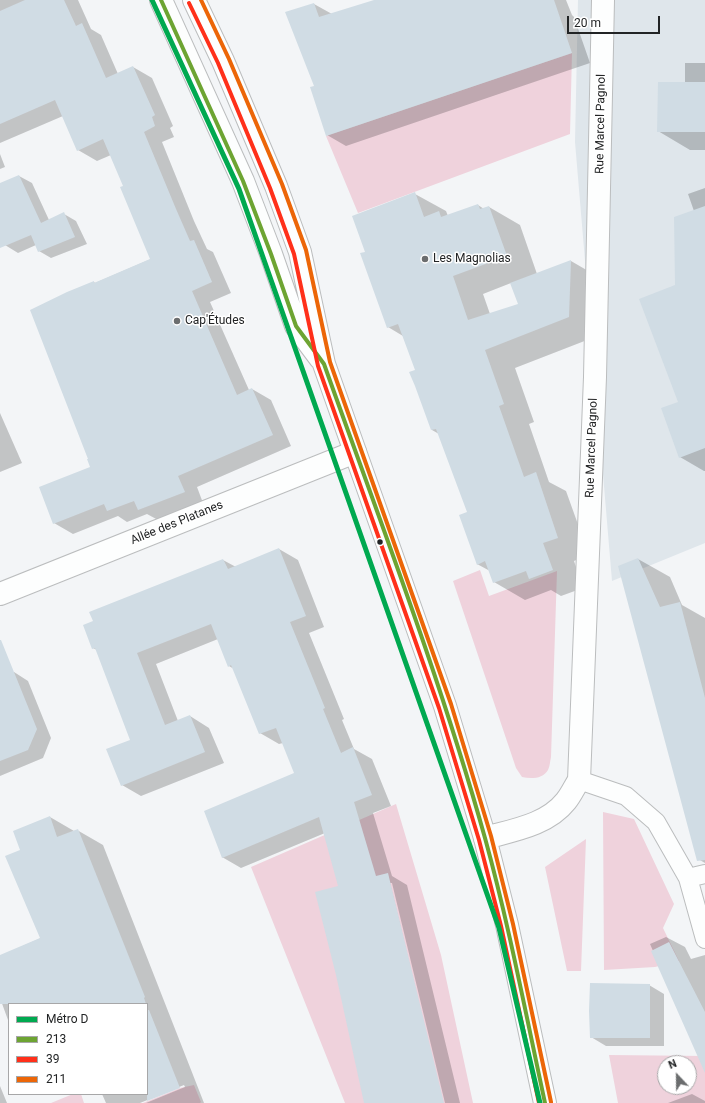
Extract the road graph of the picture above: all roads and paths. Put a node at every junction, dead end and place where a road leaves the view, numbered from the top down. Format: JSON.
{"nodes":[{"id":1,"x":160,"y":0,"type":"edge"},
{"id":2,"x":194,"y":0,"type":"edge"},
{"id":3,"x":603,"y":0,"type":"edge"},
{"id":4,"x":324,"y":364,"type":"junction"},
{"id":5,"x":355,"y":452,"type":"junction"},
{"id":6,"x":0,"y":594,"type":"edge"},
{"id":7,"x":579,"y":780,"type":"junction"},
{"id":8,"x":485,"y":838,"type":"junction"},
{"id":9,"x":696,"y":876,"type":"edge"},
{"id":10,"x":705,"y":939,"type":"edge"},
{"id":11,"x":545,"y":1103,"type":"edge"}],
"edges":[{"from":1,"to":4,"type":"street"},
{"from":2,"to":4,"type":"street"},
{"from":3,"to":7,"type":"street","name":"Rue Marcel Pagnol"},
{"from":4,"to":5,"type":"street"},
{"from":5,"to":6,"type":"street","name":"Allée des Platanes"},
{"from":5,"to":8,"type":"street"},
{"from":7,"to":8,"type":"street","name":"Rue Marcel Pagnol"},
{"from":7,"to":9,"type":"lane"},
{"from":8,"to":11,"type":"street"},
{"from":9,"to":10,"type":"lane"}]}
